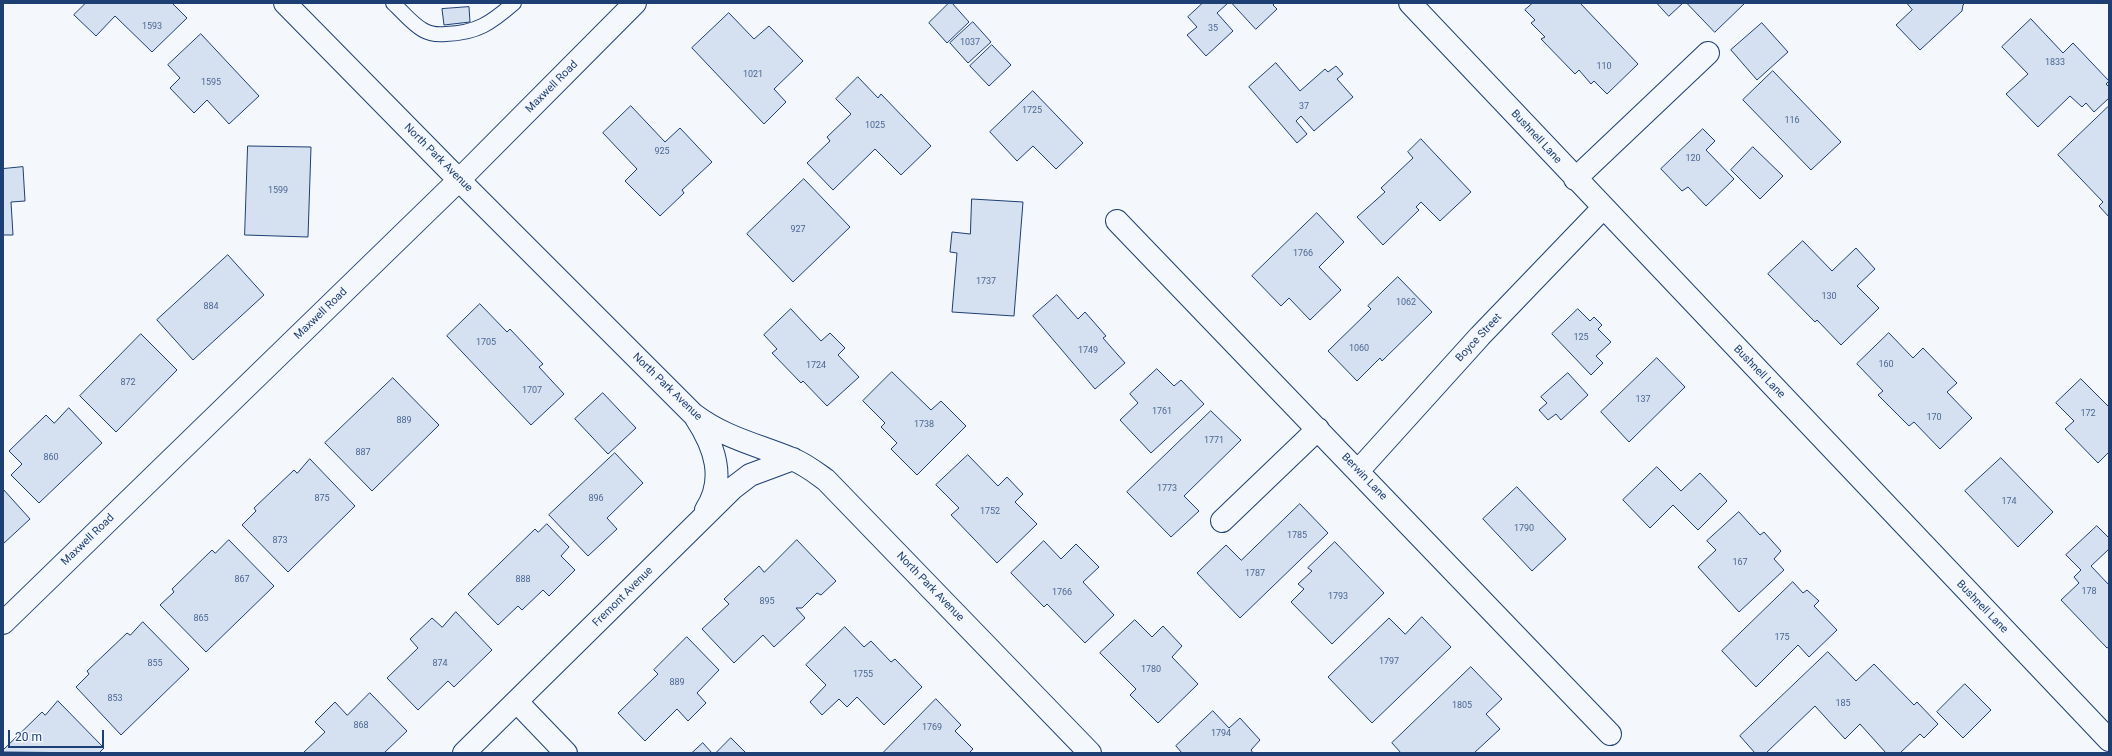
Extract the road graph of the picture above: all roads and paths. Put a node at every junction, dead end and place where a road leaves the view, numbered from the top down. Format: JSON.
{"nodes":[{"id":1,"x":285,"y":3,"type":"edge"},
{"id":2,"x":393,"y":3,"type":"edge"},
{"id":3,"x":514,"y":3,"type":"edge"},
{"id":4,"x":636,"y":3,"type":"edge"},
{"id":5,"x":1410,"y":3,"type":"edge"},
{"id":6,"x":1708,"y":53,"type":"dead end"},
{"id":7,"x":1575,"y":179,"type":"junction"},
{"id":8,"x":459,"y":180,"type":"junction"},
{"id":9,"x":1603,"y":208,"type":"junction"},
{"id":10,"x":1117,"y":221,"type":"dead end"},
{"id":11,"x":693,"y":414,"type":"junction"},
{"id":12,"x":1318,"y":429,"type":"junction"},
{"id":13,"x":793,"y":459,"type":"junction"},
{"id":14,"x":1358,"y":471,"type":"junction"},
{"id":15,"x":1222,"y":521,"type":"dead end"},
{"id":16,"x":692,"y":529,"type":"junction"},
{"id":17,"x":3,"y":623,"type":"edge"},
{"id":18,"x":517,"y":702,"type":"junction"},
{"id":19,"x":1610,"y":734,"type":"dead end"},
{"id":20,"x":2109,"y":740,"type":"edge"},
{"id":21,"x":464,"y":753,"type":"edge"},
{"id":22,"x":566,"y":753,"type":"edge"},
{"id":23,"x":1090,"y":753,"type":"edge"}],
"edges":[{"from":1,"to":8,"type":"street","name":"North Park Avenue"},
{"from":2,"to":3,"type":"lane"},
{"from":4,"to":8,"type":"street","name":"Maxwell Road"},
{"from":5,"to":7,"type":"street","name":"Bushnell Lane"},
{"from":6,"to":7,"type":"street"},
{"from":7,"to":9,"type":"street","name":"Bushnell Lane"},
{"from":8,"to":11,"type":"street","name":"North Park Avenue"},
{"from":8,"to":17,"type":"street","name":"Maxwell Road"},
{"from":9,"to":14,"type":"street","name":"Boyce Street"},
{"from":9,"to":20,"type":"street","name":"Bushnell Lane"},
{"from":10,"to":12,"type":"street","name":"Berwin Lane"},
{"from":11,"to":13,"type":"street","name":"North Park Avenue"},
{"from":11,"to":16,"type":"street"},
{"from":12,"to":14,"type":"street","name":"Berwin Lane"},
{"from":12,"to":15,"type":"street"},
{"from":13,"to":16,"type":"street","name":"Fremont Avenue"},
{"from":13,"to":23,"type":"street","name":"North Park Avenue"},
{"from":14,"to":19,"type":"street","name":"Berwin Lane"},
{"from":16,"to":18,"type":"street","name":"Fremont Avenue"},
{"from":18,"to":21,"type":"street","name":"Fremont Avenue"},
{"from":18,"to":22,"type":"street"}]}
